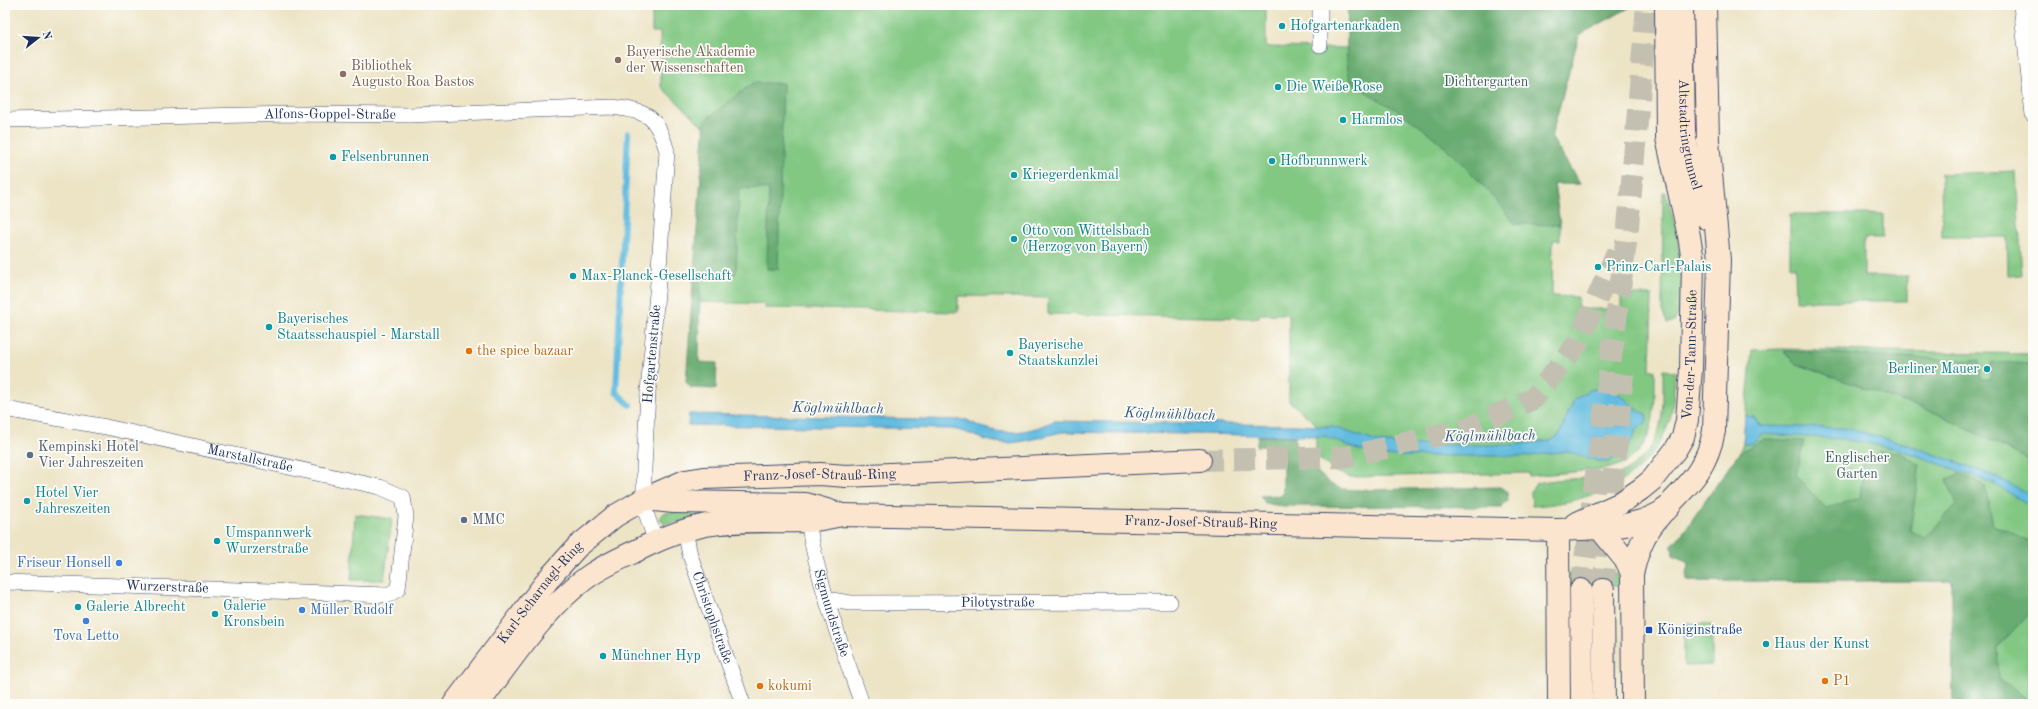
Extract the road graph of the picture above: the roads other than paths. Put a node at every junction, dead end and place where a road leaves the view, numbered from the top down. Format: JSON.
{"nodes":[{"id":1,"x":1320,"y":5,"type":"edge"},
{"id":2,"x":1666,"y":5,"type":"edge"},
{"id":3,"x":1682,"y":5,"type":"edge"},
{"id":4,"x":1705,"y":5,"type":"edge"},
{"id":5,"x":2025,"y":7,"type":"edge"},
{"id":6,"x":1320,"y":45,"type":"dead end"},
{"id":7,"x":2033,"y":115,"type":"edge"},
{"id":8,"x":653,"y":119,"type":"joint"},
{"id":9,"x":5,"y":120,"type":"edge"},
{"id":10,"x":1719,"y":260,"type":"junction"},
{"id":11,"x":5,"y":409,"type":"edge"},
{"id":12,"x":1200,"y":460,"type":"tunnel mouth"},
{"id":13,"x":644,"y":499,"type":"junction"},
{"id":14,"x":1668,"y":508,"type":"junction"},
{"id":15,"x":842,"y":515,"type":"junction"},
{"id":16,"x":808,"y":521,"type":"junction"},
{"id":17,"x":1596,"y":522,"type":"junction"},
{"id":18,"x":685,"y":530,"type":"junction"},
{"id":19,"x":1558,"y":530,"type":"junction"},
{"id":20,"x":656,"y":542,"type":"junction"},
{"id":21,"x":1632,"y":574,"type":"junction"},
{"id":22,"x":5,"y":582,"type":"edge"},
{"id":23,"x":398,"y":589,"type":"joint"},
{"id":24,"x":1581,"y":590,"type":"tunnel mouth"},
{"id":25,"x":1604,"y":590,"type":"tunnel mouth"},
{"id":26,"x":826,"y":599,"type":"junction"},
{"id":27,"x":1170,"y":602,"type":"dead end"},
{"id":28,"x":454,"y":704,"type":"edge"},
{"id":29,"x":478,"y":704,"type":"edge"},
{"id":30,"x":743,"y":704,"type":"edge"},
{"id":31,"x":862,"y":704,"type":"edge"},
{"id":32,"x":1559,"y":704,"type":"edge"},
{"id":33,"x":1582,"y":704,"type":"edge"},
{"id":34,"x":1604,"y":704,"type":"edge"},
{"id":35,"x":1633,"y":704,"type":"edge"}],
"edges":[{"from":1,"to":6,"type":"street"},
{"from":2,"to":17,"type":"main road","name":"Von-der-Tann-Straße"},
{"from":3,"to":10,"type":"main road","name":"Altstadtringtunnel"},
{"from":4,"to":10,"type":"main road","name":"Von-der-Tann-Straße"},
{"from":5,"to":7,"type":"street"},
{"from":8,"to":9,"type":"street","name":"Alfons-Goppel-Straße"},
{"from":8,"to":13,"type":"street","name":"Hofgartenstraße"},
{"from":10,"to":14,"type":"main road","name":"Von-der-Tann-Straße"},
{"from":11,"to":23,"type":"street","name":"Marstallstraße"},
{"from":12,"to":13,"type":"main road","name":"Franz-Josef-Strauß-Ring"},
{"from":13,"to":15,"type":"main road","name":"Franz-Josef-Strauß-Ring"},
{"from":13,"to":20,"type":"street","name":"Hofgartenstraße"},
{"from":13,"to":28,"type":"main road","name":"Karl-Scharnagl-Ring"},
{"from":14,"to":17,"type":"main road","name":"Franz-Josef-Strauß-Ring"},
{"from":14,"to":21,"type":"main road","name":"Von-der-Tann-Straße"},
{"from":15,"to":16,"type":"main road","name":"Franz-Josef-Strauß-Ring"},
{"from":15,"to":19,"type":"main road","name":"Franz-Josef-Strauß-Ring"},
{"from":16,"to":18,"type":"main road","name":"Franz-Josef-Strauß-Ring"},
{"from":16,"to":26,"type":"street","name":"Sigmundstraße"},
{"from":17,"to":19,"type":"main road","name":"Franz-Josef-Strauß-Ring"},
{"from":17,"to":21,"type":"main road"},
{"from":18,"to":20,"type":"main road","name":"Karl-Scharnagl-Ring"},
{"from":18,"to":30,"type":"street","name":"Christophstraße"},
{"from":19,"to":32,"type":"main road"},
{"from":20,"to":29,"type":"main road","name":"Karl-Scharnagl-Ring"},
{"from":21,"to":35,"type":"main road"},
{"from":22,"to":23,"type":"street","name":"Wurzerstraße"},
{"from":24,"to":33,"type":"main road"},
{"from":25,"to":34,"type":"main road"},
{"from":26,"to":27,"type":"street","name":"Pilotystraße"},
{"from":26,"to":31,"type":"street","name":"Sigmundstraße"}]}
